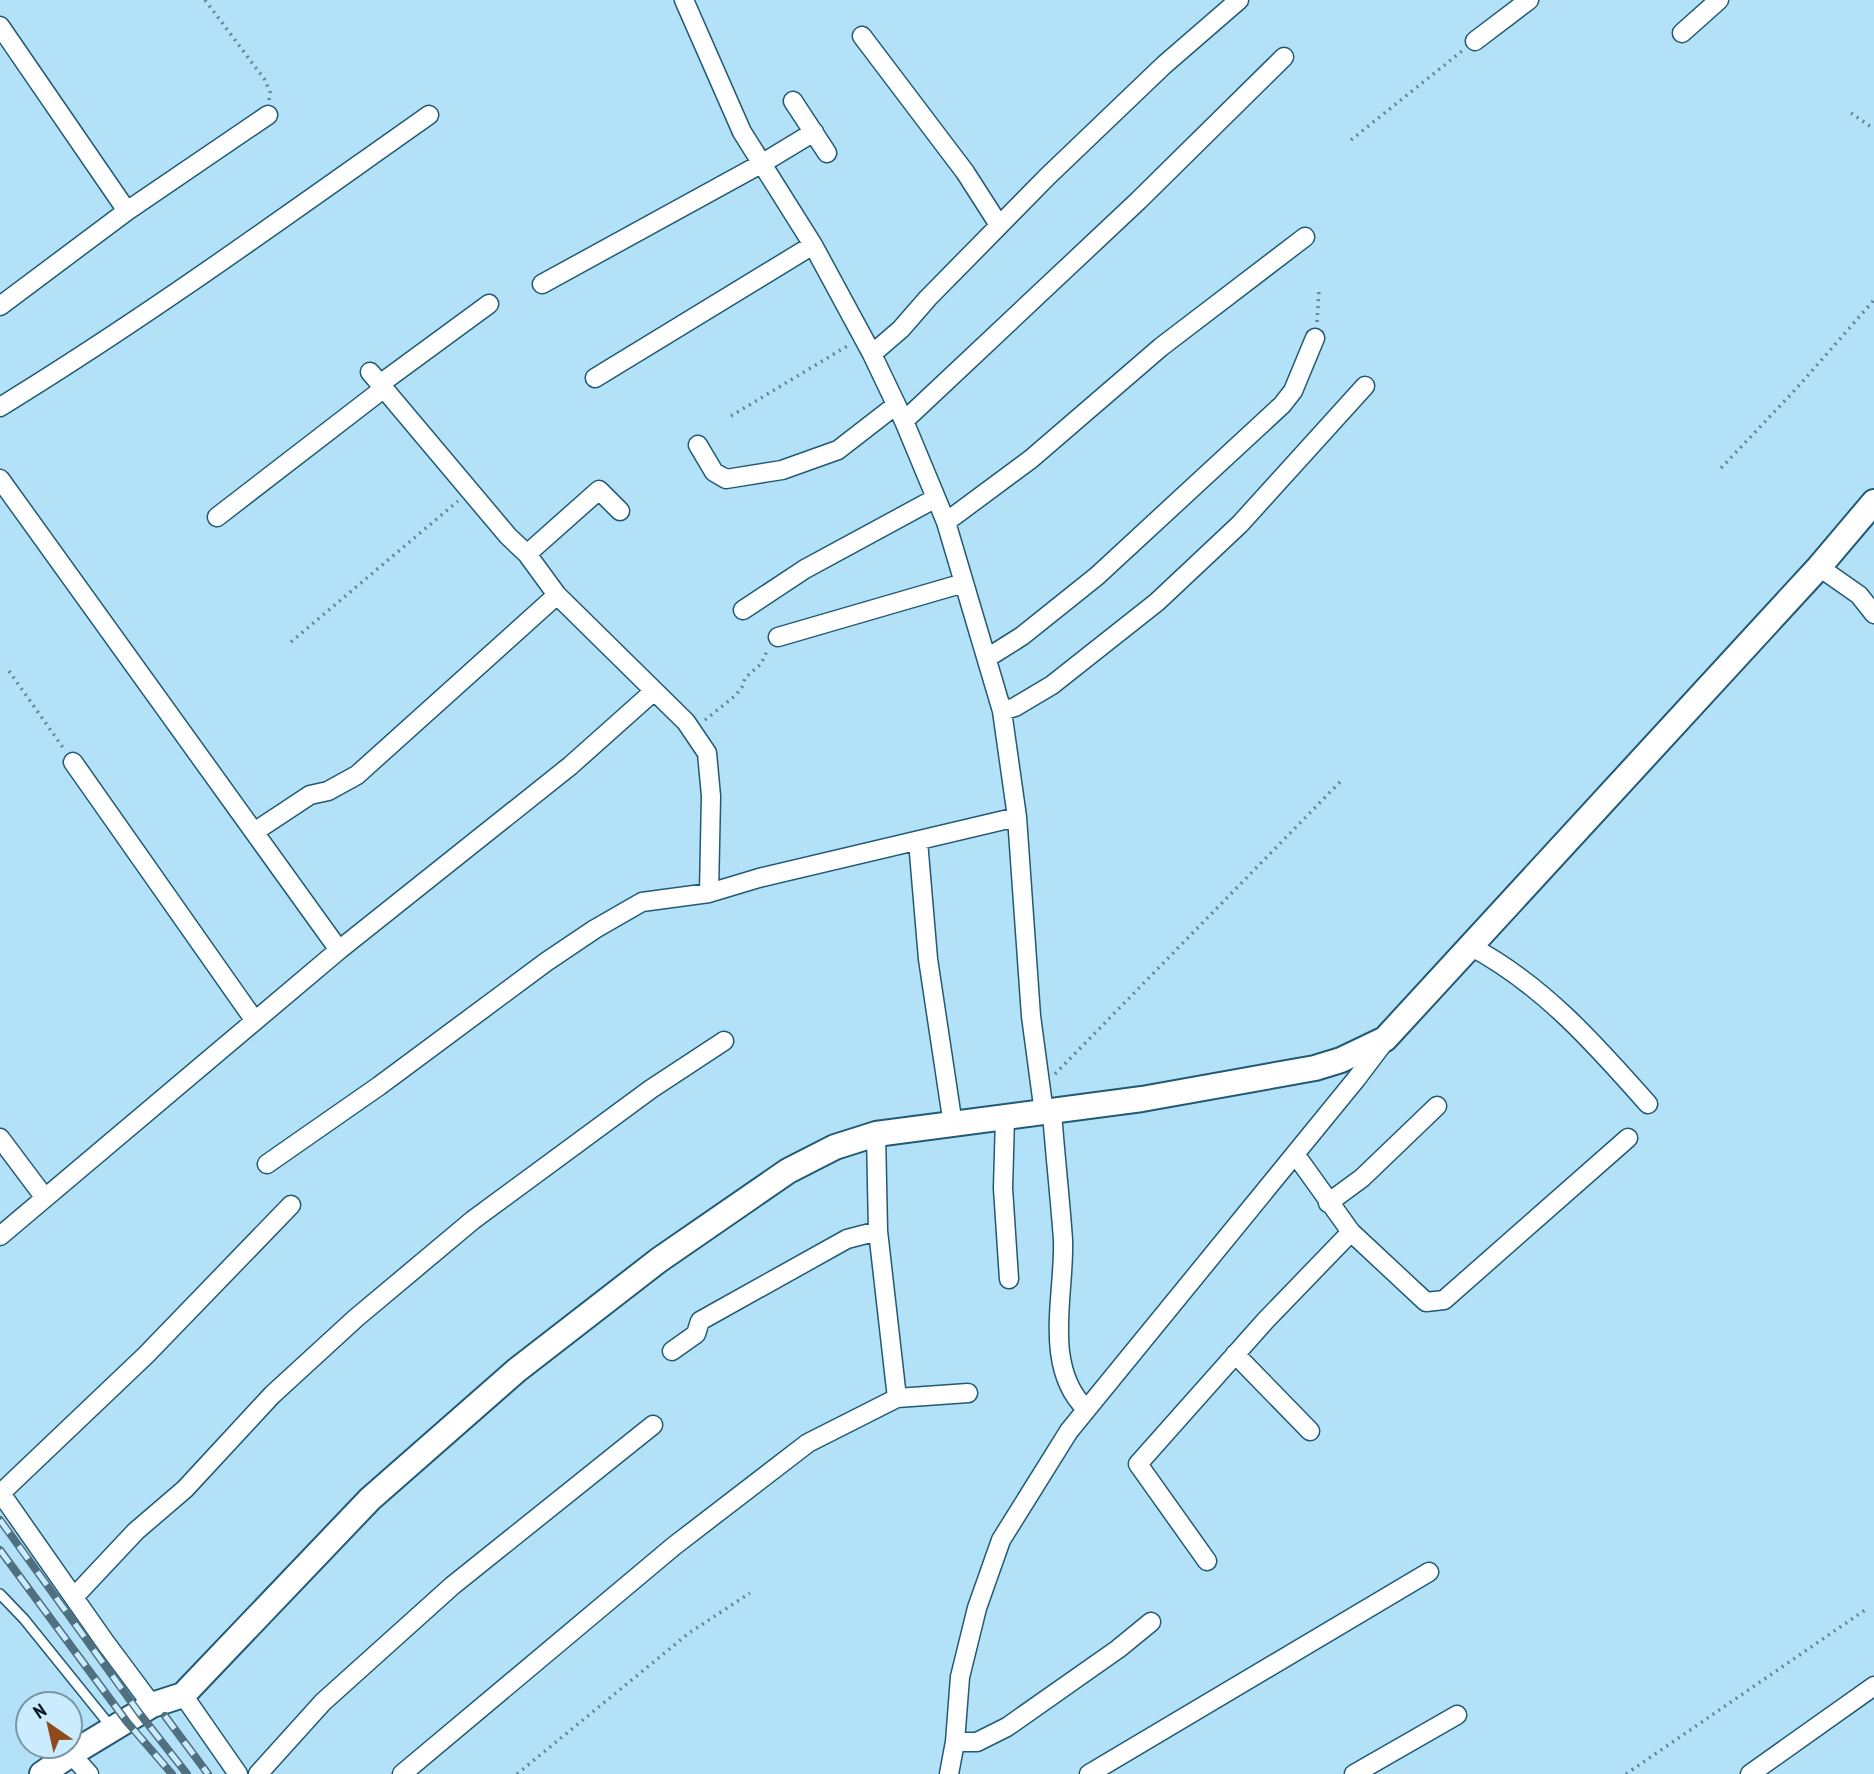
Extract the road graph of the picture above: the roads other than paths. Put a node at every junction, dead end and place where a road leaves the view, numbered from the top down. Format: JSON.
{"nodes":[{"id":1,"x":684,"y":0,"type":"edge"},
{"id":2,"x":1239,"y":0,"type":"edge"},
{"id":3,"x":1529,"y":0,"type":"edge"},
{"id":4,"x":1719,"y":0,"type":"edge"},
{"id":5,"x":0,"y":26,"type":"edge"},
{"id":6,"x":1682,"y":33,"type":"dead end"},
{"id":7,"x":862,"y":36,"type":"dead end"},
{"id":8,"x":1475,"y":41,"type":"road end"},
{"id":9,"x":1284,"y":57,"type":"dead end"},
{"id":10,"x":793,"y":100,"type":"dead end"},
{"id":11,"x":268,"y":115,"type":"road end"},
{"id":12,"x":429,"y":116,"type":"dead end"},
{"id":13,"x":814,"y":132,"type":"junction"},
{"id":14,"x":827,"y":153,"type":"dead end"},
{"id":15,"x":761,"y":164,"type":"junction"},
{"id":16,"x":127,"y":211,"type":"junction"},
{"id":17,"x":999,"y":225,"type":"junction"},
{"id":18,"x":1305,"y":237,"type":"dead end"},
{"id":19,"x":813,"y":245,"type":"junction"},
{"id":20,"x":542,"y":284,"type":"dead end"},
{"id":21,"x":489,"y":304,"type":"dead end"},
{"id":22,"x":0,"y":306,"type":"edge"},
{"id":23,"x":1315,"y":338,"type":"road end"},
{"id":24,"x":872,"y":354,"type":"junction"},
{"id":25,"x":595,"y":378,"type":"dead end"},
{"id":26,"x":377,"y":382,"type":"junction"},
{"id":27,"x":1365,"y":386,"type":"dead end"},
{"id":28,"x":0,"y":407,"type":"edge"},
{"id":29,"x":900,"y":413,"type":"junction"},
{"id":30,"x":698,"y":444,"type":"dead end"},
{"id":31,"x":0,"y":479,"type":"edge"},
{"id":32,"x":936,"y":498,"type":"junction"},
{"id":33,"x":1874,"y":502,"type":"edge"},
{"id":34,"x":620,"y":511,"type":"dead end"},
{"id":35,"x":217,"y":517,"type":"dead end"},
{"id":36,"x":946,"y":522,"type":"junction"},
{"id":37,"x":527,"y":554,"type":"junction"},
{"id":38,"x":1819,"y":567,"type":"junction"},
{"id":39,"x":964,"y":583,"type":"junction"},
{"id":40,"x":557,"y":595,"type":"junction"},
{"id":41,"x":743,"y":610,"type":"dead end"},
{"id":42,"x":1874,"y":614,"type":"edge"},
{"id":43,"x":778,"y":636,"type":"road end"},
{"id":44,"x":987,"y":658,"type":"junction"},
{"id":45,"x":653,"y":692,"type":"junction"},
{"id":46,"x":1002,"y":711,"type":"junction"},
{"id":47,"x":73,"y":762,"type":"road end"},
{"id":48,"x":1017,"y":817,"type":"junction"},
{"id":49,"x":254,"y":832,"type":"junction"},
{"id":50,"x":918,"y":841,"type":"junction"},
{"id":51,"x":709,"y":893,"type":"junction"},
{"id":52,"x":1470,"y":946,"type":"junction"},
{"id":53,"x":339,"y":950,"type":"junction"},
{"id":54,"x":255,"y":1021,"type":"junction"},
{"id":55,"x":1385,"y":1040,"type":"junction"},
{"id":56,"x":724,"y":1041,"type":"dead end"},
{"id":57,"x":1648,"y":1104,"type":"dead end"},
{"id":58,"x":1437,"y":1106,"type":"dead end"},
{"id":59,"x":1048,"y":1112,"type":"junction"},
{"id":60,"x":1005,"y":1118,"type":"junction"},
{"id":61,"x":953,"y":1125,"type":"junction"},
{"id":62,"x":876,"y":1134,"type":"junction"},
{"id":63,"x":0,"y":1138,"type":"edge"},
{"id":64,"x":1628,"y":1138,"type":"dead end"},
{"id":65,"x":1295,"y":1154,"type":"junction"},
{"id":66,"x":267,"y":1164,"type":"dead end"},
{"id":67,"x":44,"y":1198,"type":"junction"},
{"id":68,"x":1328,"y":1203,"type":"junction"},
{"id":69,"x":291,"y":1205,"type":"dead end"},
{"id":70,"x":878,"y":1231,"type":"junction"},
{"id":71,"x":1351,"y":1233,"type":"junction"},
{"id":72,"x":0,"y":1236,"type":"edge"},
{"id":73,"x":1009,"y":1279,"type":"dead end"},
{"id":74,"x":672,"y":1351,"type":"dead end"},
{"id":75,"x":1236,"y":1354,"type":"junction"},
{"id":76,"x":968,"y":1394,"type":"dead end"},
{"id":77,"x":897,"y":1398,"type":"junction"},
{"id":78,"x":1086,"y":1409,"type":"junction"},
{"id":79,"x":653,"y":1425,"type":"dead end"},
{"id":80,"x":1310,"y":1431,"type":"dead end"},
{"id":81,"x":0,"y":1492,"type":"edge"},
{"id":82,"x":1207,"y":1561,"type":"dead end"},
{"id":83,"x":1429,"y":1572,"type":"dead end"},
{"id":84,"x":0,"y":1594,"type":"edge"},
{"id":85,"x":74,"y":1597,"type":"junction"},
{"id":86,"x":1151,"y":1622,"type":"dead end"},
{"id":87,"x":1874,"y":1686,"type":"edge"},
{"id":88,"x":183,"y":1695,"type":"junction"},
{"id":89,"x":152,"y":1705,"type":"junction"},
{"id":90,"x":1457,"y":1715,"type":"dead end"},
{"id":91,"x":113,"y":1729,"type":"junction"},
{"id":92,"x":955,"y":1742,"type":"junction"},
{"id":93,"x":84,"y":1746,"type":"edge"},
{"id":94,"x":62,"y":1760,"type":"edge"},
{"id":95,"x":76,"y":1760,"type":"edge"},
{"id":96,"x":42,"y":1774,"type":"edge"},
{"id":97,"x":89,"y":1774,"type":"edge"},
{"id":98,"x":238,"y":1774,"type":"edge"},
{"id":99,"x":258,"y":1774,"type":"edge"},
{"id":100,"x":402,"y":1774,"type":"edge"},
{"id":101,"x":949,"y":1774,"type":"edge"},
{"id":102,"x":1089,"y":1774,"type":"edge"},
{"id":103,"x":1354,"y":1774,"type":"edge"},
{"id":104,"x":1750,"y":1774,"type":"edge"}],
"edges":[{"from":1,"to":15,"type":"street"},
{"from":2,"to":17,"type":"street"},
{"from":3,"to":8,"type":"street"},
{"from":4,"to":6,"type":"street"},
{"from":5,"to":16,"type":"street"},
{"from":7,"to":17,"type":"street"},
{"from":9,"to":29,"type":"street"},
{"from":10,"to":13,"type":"street"},
{"from":11,"to":16,"type":"street"},
{"from":12,"to":28,"type":"street"},
{"from":13,"to":14,"type":"street"},
{"from":13,"to":15,"type":"street"},
{"from":15,"to":19,"type":"street"},
{"from":15,"to":20,"type":"street"},
{"from":16,"to":22,"type":"street"},
{"from":17,"to":24,"type":"street"},
{"from":18,"to":36,"type":"street"},
{"from":19,"to":24,"type":"street"},
{"from":19,"to":25,"type":"street"},
{"from":21,"to":26,"type":"street"},
{"from":23,"to":44,"type":"street"},
{"from":24,"to":29,"type":"street"},
{"from":26,"to":35,"type":"street"},
{"from":26,"to":37,"type":"street"},
{"from":27,"to":46,"type":"street"},
{"from":29,"to":30,"type":"street"},
{"from":29,"to":32,"type":"street"},
{"from":31,"to":49,"type":"street"},
{"from":32,"to":36,"type":"street"},
{"from":32,"to":41,"type":"street"},
{"from":33,"to":38,"type":"main road"},
{"from":34,"to":37,"type":"street"},
{"from":36,"to":39,"type":"street"},
{"from":37,"to":40,"type":"street"},
{"from":38,"to":42,"type":"street"},
{"from":38,"to":52,"type":"main road"},
{"from":39,"to":43,"type":"street"},
{"from":39,"to":44,"type":"street"},
{"from":40,"to":45,"type":"street"},
{"from":40,"to":49,"type":"street"},
{"from":44,"to":46,"type":"street"},
{"from":45,"to":51,"type":"street"},
{"from":45,"to":53,"type":"street"},
{"from":46,"to":48,"type":"street"},
{"from":47,"to":54,"type":"street"},
{"from":48,"to":50,"type":"street"},
{"from":48,"to":59,"type":"street"},
{"from":49,"to":53,"type":"street"},
{"from":50,"to":51,"type":"street"},
{"from":50,"to":61,"type":"street"},
{"from":51,"to":66,"type":"street"},
{"from":52,"to":55,"type":"main road"},
{"from":52,"to":57,"type":"street"},
{"from":53,"to":54,"type":"street"},
{"from":54,"to":67,"type":"street"},
{"from":55,"to":59,"type":"main road"},
{"from":55,"to":65,"type":"street"},
{"from":56,"to":85,"type":"street"},
{"from":58,"to":68,"type":"street"},
{"from":59,"to":60,"type":"main road"},
{"from":59,"to":78,"type":"street"},
{"from":60,"to":61,"type":"main road"},
{"from":60,"to":73,"type":"street"},
{"from":61,"to":62,"type":"main road"},
{"from":62,"to":70,"type":"street"},
{"from":62,"to":88,"type":"main road"},
{"from":63,"to":67,"type":"street"},
{"from":64,"to":71,"type":"street"},
{"from":65,"to":68,"type":"street"},
{"from":65,"to":78,"type":"street"},
{"from":67,"to":72,"type":"street"},
{"from":68,"to":71,"type":"street"},
{"from":69,"to":81,"type":"street"},
{"from":70,"to":74,"type":"street"},
{"from":70,"to":77,"type":"street"},
{"from":71,"to":75,"type":"street"},
{"from":75,"to":80,"type":"street"},
{"from":75,"to":82,"type":"street"},
{"from":76,"to":77,"type":"street"},
{"from":77,"to":100,"type":"street"},
{"from":78,"to":92,"type":"street"},
{"from":79,"to":99,"type":"street"},
{"from":81,"to":85,"type":"street"},
{"from":83,"to":102,"type":"street"},
{"from":84,"to":91,"type":"lane"},
{"from":85,"to":89,"type":"street"},
{"from":86,"to":92,"type":"street"},
{"from":87,"to":104,"type":"street"},
{"from":88,"to":89,"type":"main road"},
{"from":88,"to":98,"type":"street"},
{"from":89,"to":91,"type":"main road"},
{"from":90,"to":103,"type":"street"},
{"from":91,"to":93,"type":"main road"},
{"from":92,"to":101,"type":"street"},
{"from":94,"to":96,"type":"main road"},
{"from":95,"to":97,"type":"street"}]}
